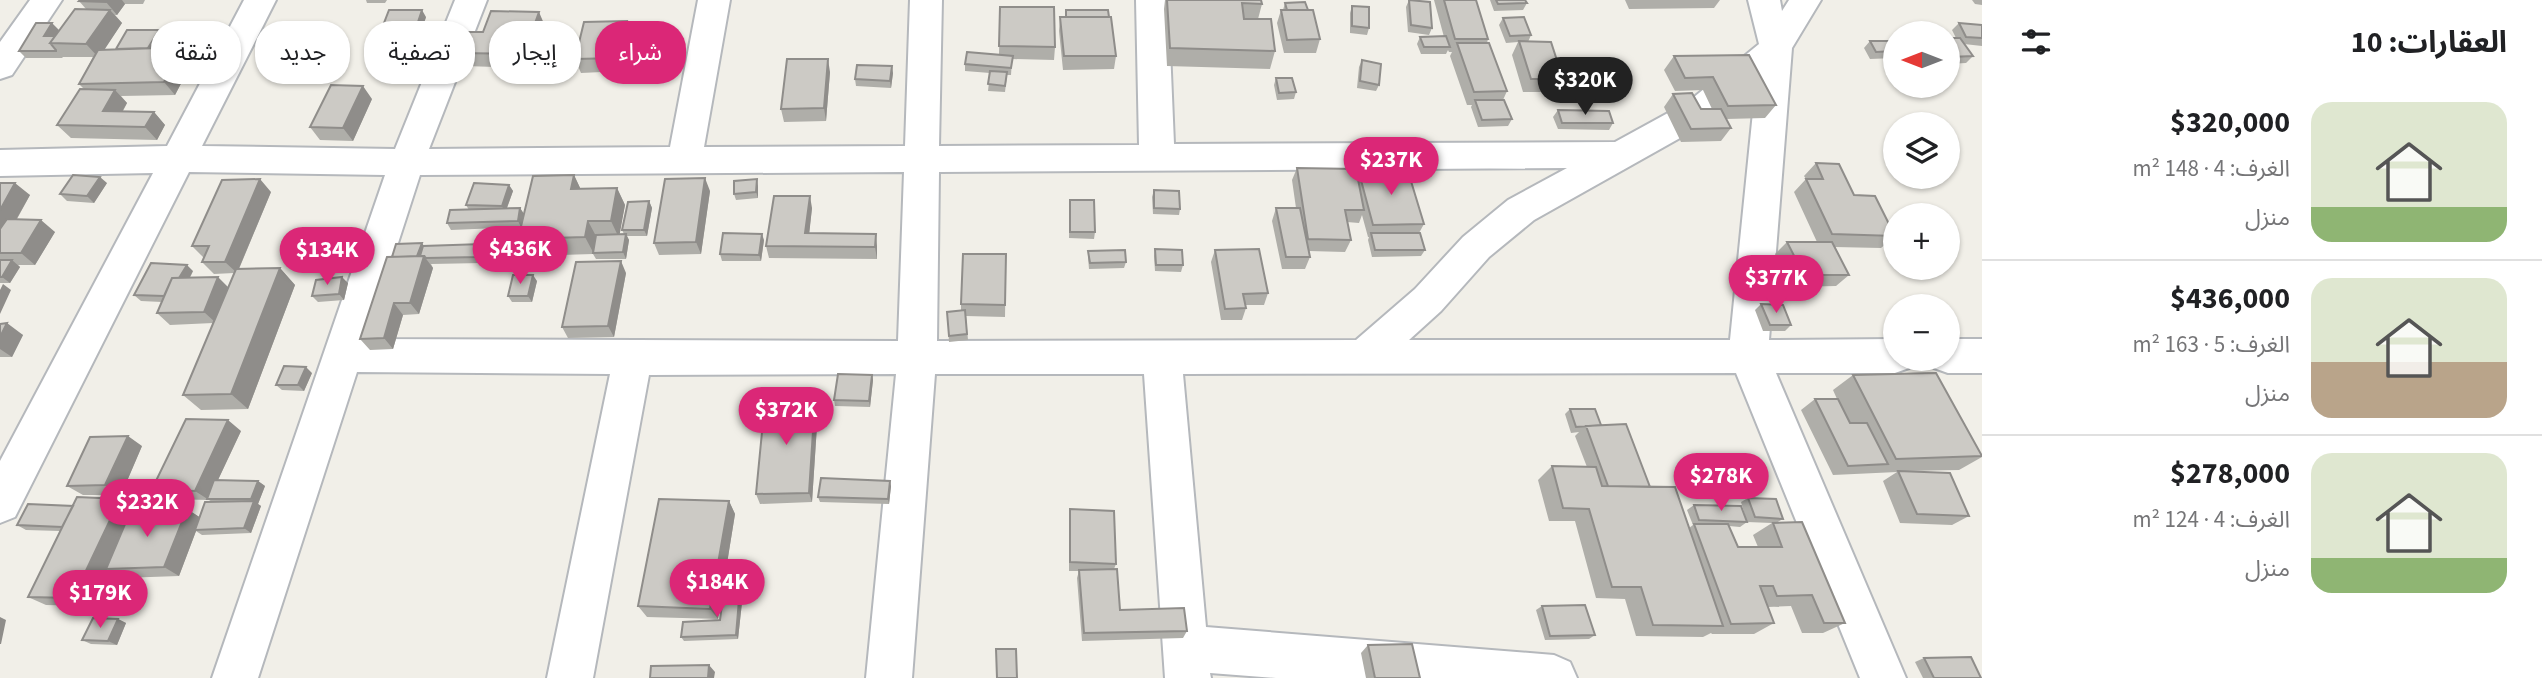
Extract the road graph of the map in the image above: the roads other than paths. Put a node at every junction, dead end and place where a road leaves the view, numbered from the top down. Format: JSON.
{"nodes":[{"id":1,"x":46,"y":0,"type":"edge"},
{"id":2,"x":260,"y":0,"type":"edge"},
{"id":3,"x":471,"y":0,"type":"edge"},
{"id":4,"x":715,"y":0,"type":"edge"},
{"id":5,"x":926,"y":0,"type":"edge"},
{"id":6,"x":1152,"y":0,"type":"edge"},
{"id":7,"x":1764,"y":0,"type":"edge"},
{"id":8,"x":1805,"y":0,"type":"edge"},
{"id":9,"x":1776,"y":48,"type":"junction"},
{"id":10,"x":0,"y":67,"type":"edge"},
{"id":11,"x":1619,"y":155,"type":"junction"},
{"id":12,"x":685,"y":158,"type":"junction"},
{"id":13,"x":920,"y":158,"type":"junction"},
{"id":14,"x":177,"y":159,"type":"junction"},
{"id":15,"x":1157,"y":159,"type":"junction"},
{"id":16,"x":407,"y":162,"type":"junction"},
{"id":17,"x":0,"y":163,"type":"edge"},
{"id":18,"x":341,"y":355,"type":"junction"},
{"id":19,"x":1749,"y":356,"type":"junction"},
{"id":20,"x":1883,"y":356,"type":"edge"},
{"id":21,"x":1960,"y":356,"type":"edge"},
{"id":22,"x":1982,"y":356,"type":"edge"},
{"id":23,"x":918,"y":357,"type":"junction"},
{"id":24,"x":1162,"y":357,"type":"junction"},
{"id":25,"x":1364,"y":357,"type":"junction"},
{"id":26,"x":633,"y":358,"type":"junction"},
{"id":27,"x":0,"y":503,"type":"edge"},
{"id":28,"x":1187,"y":663,"type":"edge"},
{"id":29,"x":235,"y":678,"type":"edge"},
{"id":30,"x":570,"y":678,"type":"edge"},
{"id":31,"x":889,"y":678,"type":"edge"},
{"id":32,"x":1554,"y":678,"type":"edge"},
{"id":33,"x":1883,"y":678,"type":"edge"}],
"edges":[{"from":1,"to":10,"type":"street"},
{"from":2,"to":14,"type":"street"},
{"from":3,"to":16,"type":"street"},
{"from":4,"to":12,"type":"street"},
{"from":5,"to":13,"type":"street"},
{"from":6,"to":15,"type":"street"},
{"from":7,"to":9,"type":"street"},
{"from":8,"to":9,"type":"street"},
{"from":9,"to":11,"type":"street"},
{"from":9,"to":19,"type":"street"},
{"from":11,"to":15,"type":"street"},
{"from":11,"to":25,"type":"street"},
{"from":12,"to":13,"type":"street"},
{"from":12,"to":16,"type":"street"},
{"from":13,"to":15,"type":"street"},
{"from":13,"to":23,"type":"street"},
{"from":14,"to":16,"type":"street"},
{"from":14,"to":17,"type":"street"},
{"from":14,"to":27,"type":"street"},
{"from":16,"to":18,"type":"street"},
{"from":18,"to":26,"type":"street"},
{"from":18,"to":29,"type":"street"},
{"from":19,"to":20,"type":"street"},
{"from":19,"to":25,"type":"street"},
{"from":19,"to":33,"type":"street"},
{"from":21,"to":22,"type":"street"},
{"from":23,"to":24,"type":"street"},
{"from":23,"to":26,"type":"street"},
{"from":23,"to":31,"type":"street"},
{"from":24,"to":25,"type":"street"},
{"from":24,"to":28,"type":"street"},
{"from":26,"to":30,"type":"street"},
{"from":28,"to":32,"type":"street"}]}
